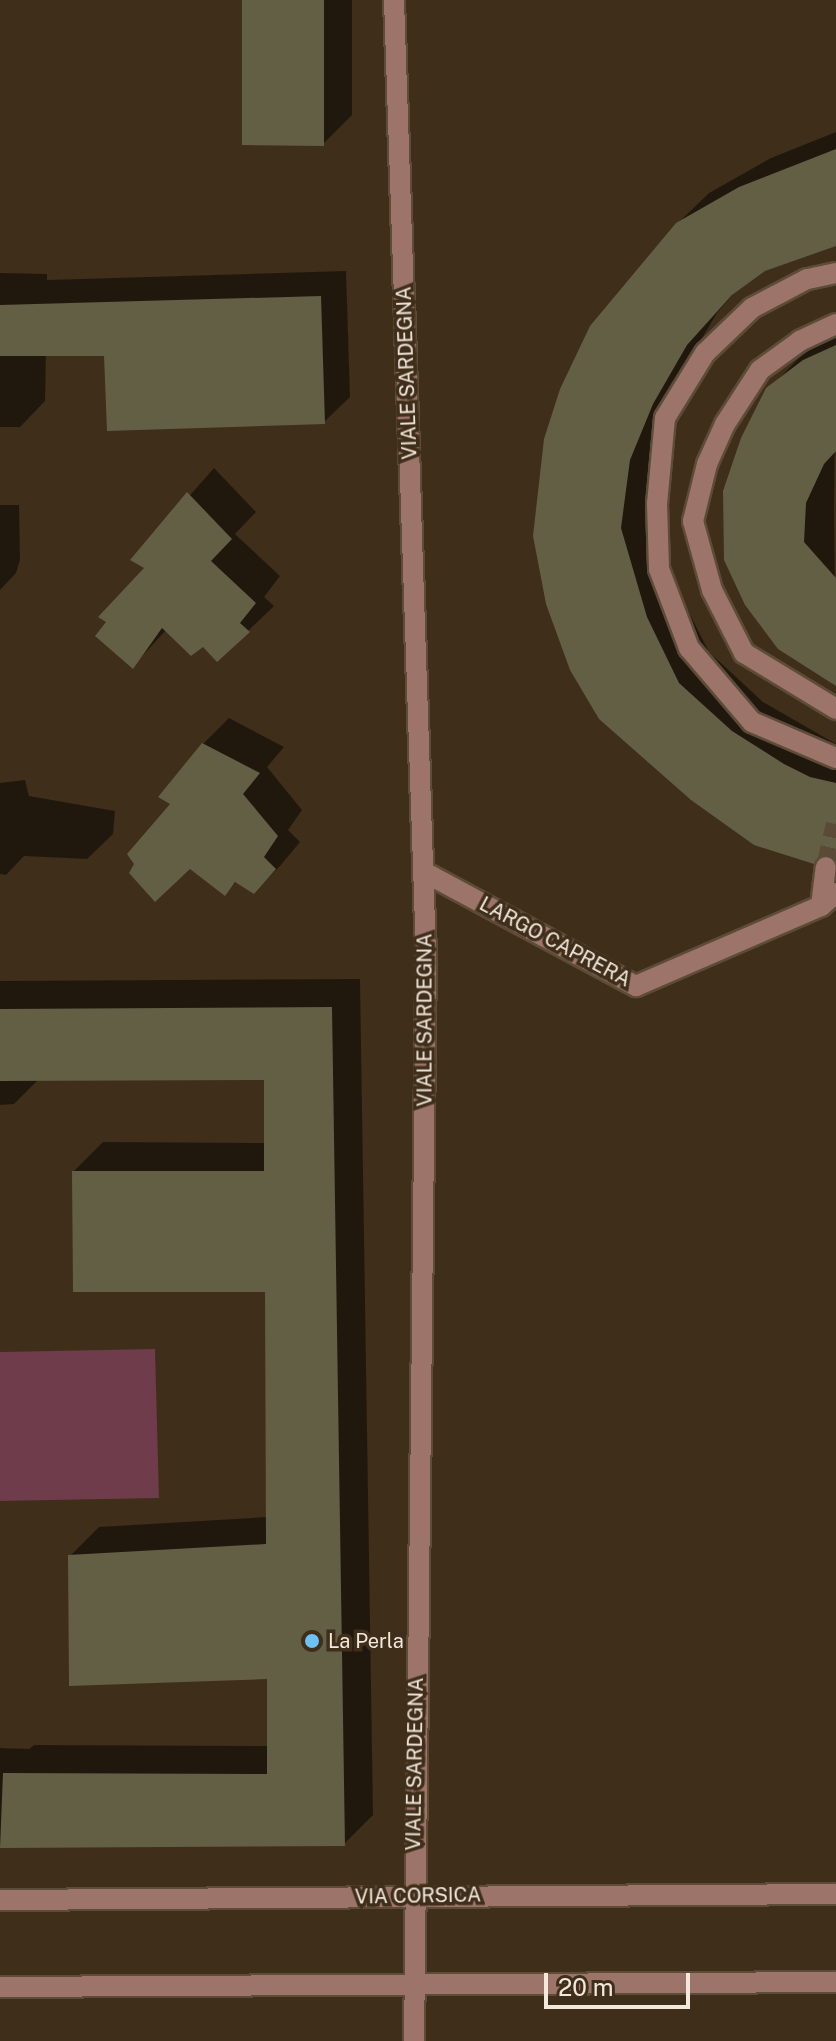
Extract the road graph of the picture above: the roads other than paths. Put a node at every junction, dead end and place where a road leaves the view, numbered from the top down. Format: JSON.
{"nodes":[{"id":1,"x":394,"y":0,"type":"edge"},
{"id":2,"x":836,"y":273,"type":"edge"},
{"id":3,"x":836,"y":324,"type":"edge"},
{"id":4,"x":836,"y":709,"type":"edge"},
{"id":5,"x":836,"y":758,"type":"edge"},
{"id":6,"x":826,"y":867,"type":"tunnel mouth"},
{"id":7,"x":424,"y":872,"type":"junction"},
{"id":8,"x":828,"y":899,"type":"edge"},
{"id":9,"x":836,"y":1894,"type":"edge"},
{"id":10,"x":413,"y":1896,"type":"junction"},
{"id":11,"x":0,"y":1900,"type":"edge"},
{"id":12,"x":836,"y":1982,"type":"edge"},
{"id":13,"x":412,"y":1986,"type":"junction"},
{"id":14,"x":0,"y":1987,"type":"edge"},
{"id":15,"x":414,"y":2041,"type":"edge"}],
"edges":[{"from":1,"to":7,"type":"street","name":"VIALE SARDEGNA"},
{"from":2,"to":5,"type":"street"},
{"from":3,"to":4,"type":"street"},
{"from":6,"to":8,"type":"street","name":"LARGO CAPRERA"},
{"from":7,"to":8,"type":"street","name":"LARGO CAPRERA"},
{"from":7,"to":10,"type":"street","name":"VIALE SARDEGNA"},
{"from":9,"to":10,"type":"street","name":"VIA CORSICA"},
{"from":10,"to":11,"type":"street","name":"VIA CORSICA"},
{"from":10,"to":13,"type":"street","name":"VIALE SARDEGNA"},
{"from":12,"to":13,"type":"street"},
{"from":13,"to":14,"type":"street"},
{"from":13,"to":15,"type":"street","name":"VIALE SARDEGNA"}]}
